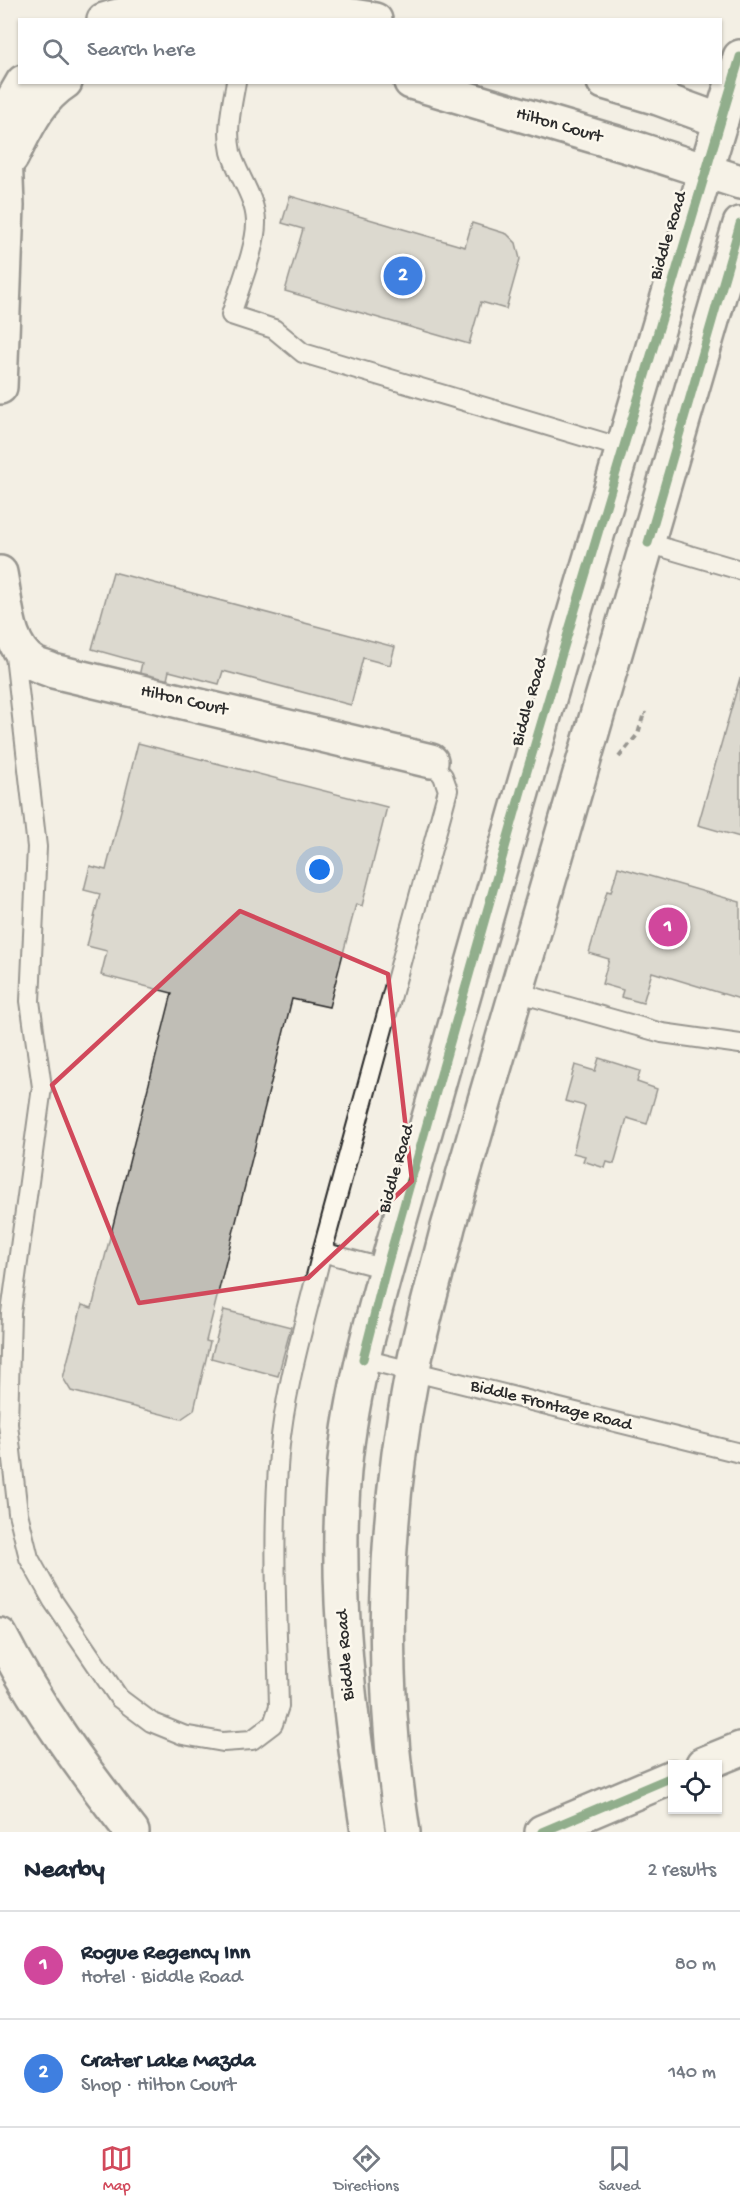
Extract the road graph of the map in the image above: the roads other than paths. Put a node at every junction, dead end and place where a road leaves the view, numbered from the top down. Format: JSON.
{"nodes":[{"id":1,"x":332,"y":11,"type":"edge"},
{"id":2,"x":110,"y":18,"type":"edge"},
{"id":3,"x":365,"y":18,"type":"edge"},
{"id":4,"x":740,"y":57,"type":"edge"},
{"id":5,"x":22,"y":84,"type":"edge"},
{"id":6,"x":62,"y":84,"type":"edge"},
{"id":7,"x":236,"y":84,"type":"edge"},
{"id":8,"x":418,"y":84,"type":"edge"},
{"id":9,"x":611,"y":84,"type":"edge"},
{"id":10,"x":730,"y":124,"type":"edge"},
{"id":11,"x":6,"y":168,"type":"junction"},
{"id":12,"x":706,"y":171,"type":"junction"},
{"id":13,"x":740,"y":182,"type":"edge"},
{"id":14,"x":740,"y":224,"type":"edge"},
{"id":15,"x":0,"y":387,"type":"edge"},
{"id":16,"x":622,"y":448,"type":"junction"},
{"id":17,"x":648,"y":543,"type":"junction"},
{"id":18,"x":740,"y":570,"type":"edge"},
{"id":19,"x":0,"y":573,"type":"edge"},
{"id":20,"x":12,"y":637,"type":"junction"},
{"id":21,"x":431,"y":761,"type":"joint"},
{"id":22,"x":516,"y":992,"type":"junction"},
{"id":23,"x":740,"y":1044,"type":"edge"},
{"id":24,"x":322,"y":1252,"type":"junction"},
{"id":25,"x":386,"y":1269,"type":"junction"},
{"id":26,"x":363,"y":1359,"type":"junction"},
{"id":27,"x":412,"y":1371,"type":"junction"},
{"id":28,"x":740,"y":1453,"type":"edge"},
{"id":29,"x":0,"y":1635,"type":"edge"},
{"id":30,"x":740,"y":1749,"type":"edge"},
{"id":31,"x":713,"y":1760,"type":"edge"},
{"id":32,"x":668,"y":1779,"type":"edge"},
{"id":33,"x":132,"y":1832,"type":"edge"},
{"id":34,"x":368,"y":1832,"type":"edge"},
{"id":35,"x":403,"y":1832,"type":"edge"},
{"id":36,"x":542,"y":1832,"type":"edge"}],
"edges":[{"from":1,"to":2,"type":"main road"},
{"from":1,"to":3,"type":"main road"},
{"from":4,"to":10,"type":"main road","name":"Biddle Road"},
{"from":5,"to":11,"type":"main road"},
{"from":6,"to":11,"type":"main road"},
{"from":7,"to":16,"type":"lane"},
{"from":8,"to":12,"type":"main road","name":"Hilton Court"},
{"from":9,"to":10,"type":"main road"},
{"from":10,"to":12,"type":"main road","name":"Biddle Road"},
{"from":11,"to":15,"type":"main road"},
{"from":12,"to":13,"type":"main road","name":"Hilton Court"},
{"from":12,"to":16,"type":"main road","name":"Biddle Road"},
{"from":14,"to":17,"type":"main road"},
{"from":16,"to":25,"type":"main road","name":"Biddle Road"},
{"from":17,"to":18,"type":"lane"},
{"from":17,"to":22,"type":"main road"},
{"from":19,"to":20,"type":"main road","name":"Hilton Court"},
{"from":20,"to":21,"type":"main road","name":"Hilton Court"},
{"from":20,"to":24,"type":"lane"},
{"from":21,"to":24,"type":"lane"},
{"from":22,"to":23,"type":"lane"},
{"from":22,"to":27,"type":"main road"},
{"from":24,"to":25,"type":"lane"},
{"from":25,"to":26,"type":"main road","name":"Biddle Road"},
{"from":26,"to":27,"type":"lane","name":"Biddle Frontage Road"},
{"from":26,"to":34,"type":"main road","name":"Biddle Road"},
{"from":27,"to":28,"type":"lane","name":"Biddle Frontage Road"},
{"from":27,"to":35,"type":"main road"},
{"from":29,"to":33,"type":"main road"},
{"from":30,"to":31,"type":"main road"},
{"from":32,"to":36,"type":"main road"}]}
